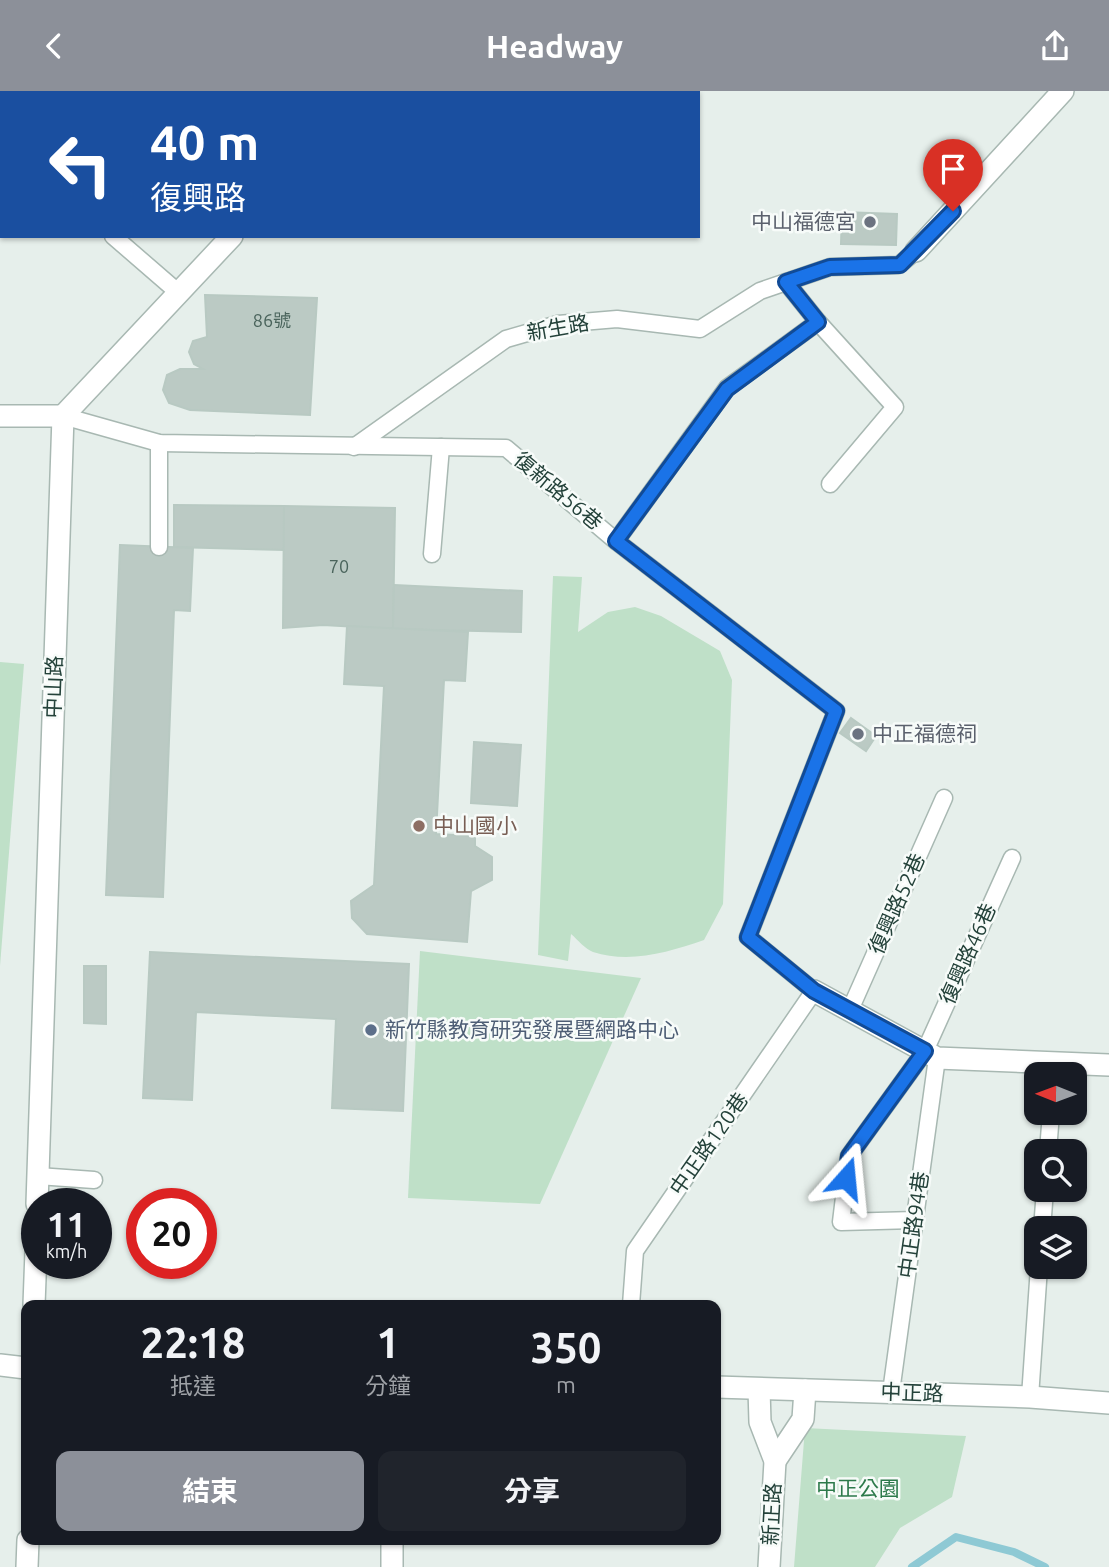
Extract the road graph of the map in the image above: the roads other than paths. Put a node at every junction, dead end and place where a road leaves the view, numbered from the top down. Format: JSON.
{"nodes":[{"id":1,"x":1063,"y":91,"type":"edge"},
{"id":2,"x":115,"y":238,"type":"edge"},
{"id":3,"x":230,"y":238,"type":"edge"},
{"id":4,"x":916,"y":251,"type":"joint"},
{"id":5,"x":786,"y":282,"type":"junction"},
{"id":6,"x":180,"y":294,"type":"junction"},
{"id":7,"x":818,"y":322,"type":"junction"},
{"id":8,"x":0,"y":416,"type":"edge"},
{"id":9,"x":63,"y":416,"type":"junction"},
{"id":10,"x":159,"y":443,"type":"junction"},
{"id":11,"x":354,"y":447,"type":"junction"},
{"id":12,"x":441,"y":447,"type":"junction"},
{"id":13,"x":831,"y":484,"type":"dead end"},
{"id":14,"x":616,"y":541,"type":"junction"},
{"id":15,"x":159,"y":547,"type":"dead end"},
{"id":16,"x":432,"y":554,"type":"dead end"},
{"id":17,"x":944,"y":798,"type":"dead end"},
{"id":18,"x":1012,"y":858,"type":"dead end"},
{"id":19,"x":814,"y":991,"type":"junction"},
{"id":20,"x":850,"y":1010,"type":"junction"},
{"id":21,"x":931,"y":1054,"type":"junction"},
{"id":22,"x":1024,"y":1065,"type":"edge"},
{"id":23,"x":1109,"y":1065,"type":"edge"},
{"id":24,"x":1087,"y":1067,"type":"edge"},
{"id":25,"x":38,"y":1176,"type":"junction"},
{"id":26,"x":94,"y":1180,"type":"dead end"},
{"id":27,"x":38,"y":1188,"type":"edge"},
{"id":28,"x":915,"y":1220,"type":"junction"},
{"id":29,"x":35,"y":1279,"type":"edge"},
{"id":30,"x":1038,"y":1279,"type":"edge"},
{"id":31,"x":34,"y":1300,"type":"edge"},
{"id":32,"x":631,"y":1300,"type":"edge"},
{"id":33,"x":0,"y":1365,"type":"edge"},
{"id":34,"x":21,"y":1367,"type":"edge"},
{"id":35,"x":721,"y":1387,"type":"edge"},
{"id":36,"x":759,"y":1389,"type":"junction"},
{"id":37,"x":805,"y":1390,"type":"junction"},
{"id":38,"x":891,"y":1392,"type":"junction"},
{"id":39,"x":1030,"y":1397,"type":"junction"},
{"id":40,"x":1109,"y":1403,"type":"edge"},
{"id":41,"x":775,"y":1461,"type":"junction"},
{"id":42,"x":28,"y":1545,"type":"edge"},
{"id":43,"x":392,"y":1545,"type":"edge"},
{"id":44,"x":27,"y":1567,"type":"edge"},
{"id":45,"x":392,"y":1567,"type":"edge"},
{"id":46,"x":769,"y":1567,"type":"edge"}],
"edges":[{"from":1,"to":4,"type":"street","name":"新生路"},
{"from":2,"to":6,"type":"lane"},
{"from":3,"to":6,"type":"street"},
{"from":4,"to":5,"type":"lane","name":"新生路"},
{"from":5,"to":7,"type":"lane"},
{"from":5,"to":11,"type":"lane","name":"新生路"},
{"from":6,"to":9,"type":"street"},
{"from":7,"to":13,"type":"lane"},
{"from":7,"to":14,"type":"lane"},
{"from":8,"to":9,"type":"street"},
{"from":9,"to":10,"type":"lane"},
{"from":9,"to":25,"type":"street","name":"中山路"},
{"from":10,"to":11,"type":"lane"},
{"from":10,"to":15,"type":"lane"},
{"from":11,"to":12,"type":"lane","name":"復新路56巷"},
{"from":12,"to":14,"type":"lane","name":"復新路56巷"},
{"from":12,"to":16,"type":"lane"},
{"from":14,"to":19,"type":"lane","name":"復新路56巷"},
{"from":17,"to":20,"type":"lane","name":"復興路52巷"},
{"from":18,"to":21,"type":"lane","name":"復興路46巷"},
{"from":19,"to":20,"type":"street"},
{"from":19,"to":32,"type":"lane","name":"中正路120巷"},
{"from":20,"to":21,"type":"street"},
{"from":21,"to":22,"type":"street"},
{"from":21,"to":28,"type":"lane","name":"中正路94巷"},
{"from":21,"to":28,"type":"lane"},
{"from":23,"to":24,"type":"street"},
{"from":25,"to":26,"type":"lane"},
{"from":25,"to":27,"type":"street","name":"中山路"},
{"from":28,"to":38,"type":"lane","name":"中正路94巷"},
{"from":29,"to":31,"type":"street"},
{"from":30,"to":39,"type":"lane"},
{"from":33,"to":34,"type":"street"},
{"from":35,"to":36,"type":"street","name":"中正路"},
{"from":36,"to":37,"type":"street","name":"中正路"},
{"from":36,"to":41,"type":"street","name":"新正路"},
{"from":37,"to":38,"type":"street","name":"中正路"},
{"from":37,"to":41,"type":"street","name":"新正路"},
{"from":38,"to":39,"type":"street","name":"中正路"},
{"from":39,"to":40,"type":"street","name":"中正路"},
{"from":41,"to":46,"type":"street","name":"新正路"},
{"from":42,"to":44,"type":"street"},
{"from":43,"to":45,"type":"street"}]}
